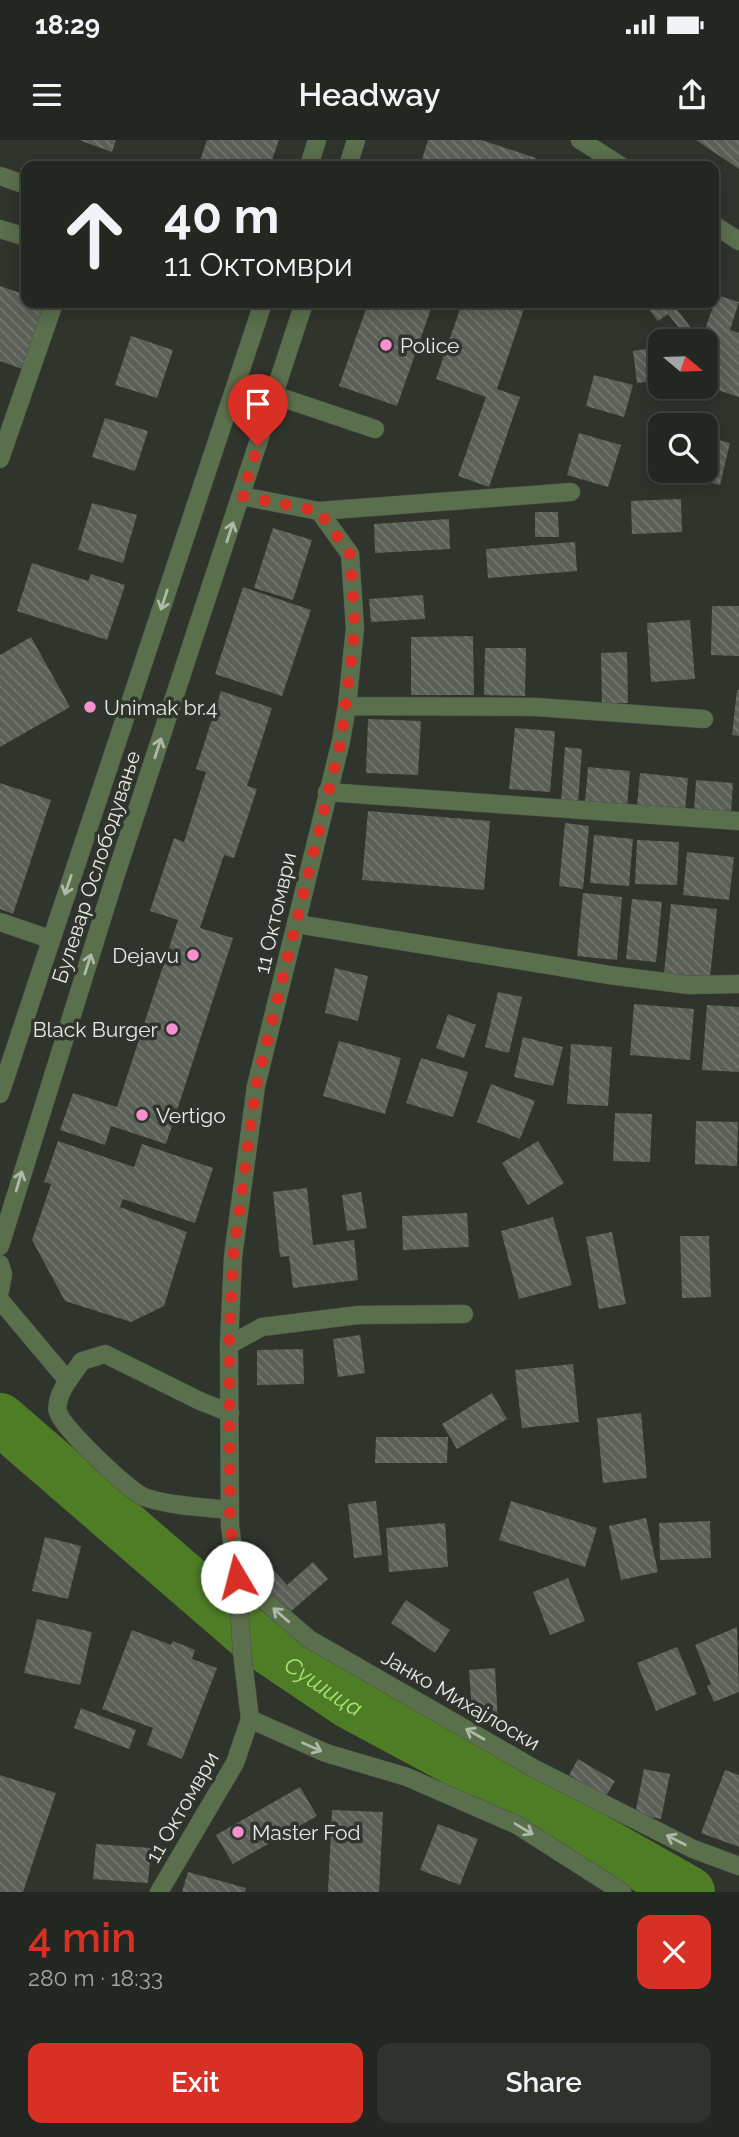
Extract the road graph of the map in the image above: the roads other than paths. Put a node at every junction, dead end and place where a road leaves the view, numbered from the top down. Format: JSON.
{"nodes":[{"id":1,"x":317,"y":140,"type":"edge"},
{"id":2,"x":356,"y":140,"type":"edge"},
{"id":3,"x":580,"y":140,"type":"edge"},
{"id":4,"x":311,"y":161,"type":"edge"},
{"id":5,"x":350,"y":161,"type":"edge"},
{"id":6,"x":613,"y":161,"type":"edge"},
{"id":7,"x":0,"y":176,"type":"edge"},
{"id":8,"x":21,"y":183,"type":"edge"},
{"id":9,"x":719,"y":228,"type":"edge"},
{"id":10,"x":0,"y":229,"type":"edge"},
{"id":11,"x":21,"y":235,"type":"edge"},
{"id":12,"x":739,"y":241,"type":"edge"},
{"id":13,"x":52,"y":308,"type":"edge"},
{"id":14,"x":261,"y":308,"type":"edge"},
{"id":15,"x":302,"y":308,"type":"edge"},
{"id":16,"x":274,"y":395,"type":"junction"},
{"id":17,"x":375,"y":429,"type":"dead end"},
{"id":18,"x":0,"y":459,"type":"edge"},
{"id":19,"x":571,"y":492,"type":"dead end"},
{"id":20,"x":242,"y":496,"type":"junction"},
{"id":21,"x":319,"y":511,"type":"junction"},
{"id":22,"x":346,"y":706,"type":"junction"},
{"id":23,"x":704,"y":719,"type":"dead end"},
{"id":24,"x":327,"y":792,"type":"junction"},
{"id":25,"x":739,"y":821,"type":"edge"},
{"id":26,"x":0,"y":922,"type":"edge"},
{"id":27,"x":297,"y":924,"type":"junction"},
{"id":28,"x":50,"y":939,"type":"junction"},
{"id":29,"x":739,"y":984,"type":"edge"},
{"id":30,"x":0,"y":1094,"type":"edge"},
{"id":31,"x":0,"y":1246,"type":"edge"},
{"id":32,"x":0,"y":1264,"type":"edge"},
{"id":33,"x":1,"y":1292,"type":"edge"},
{"id":34,"x":464,"y":1314,"type":"dead end"},
{"id":35,"x":229,"y":1345,"type":"junction"},
{"id":36,"x":68,"y":1381,"type":"junction"},
{"id":37,"x":230,"y":1413,"type":"junction"},
{"id":38,"x":230,"y":1510,"type":"junction"},
{"id":39,"x":237,"y":1577,"type":"junction"},
{"id":40,"x":250,"y":1719,"type":"junction"},
{"id":41,"x":739,"y":1866,"type":"edge"},
{"id":42,"x":159,"y":1892,"type":"edge"},
{"id":43,"x":622,"y":1892,"type":"edge"}],
"edges":[{"from":1,"to":4,"type":"street"},
{"from":2,"to":5,"type":"street"},
{"from":3,"to":6,"type":"street"},
{"from":7,"to":8,"type":"street"},
{"from":9,"to":12,"type":"street"},
{"from":10,"to":11,"type":"street"},
{"from":13,"to":18,"type":"street"},
{"from":14,"to":28,"type":"street","name":"Булевар Ослободување","one_way":true},
{"from":15,"to":16,"type":"street","name":"Булевар Ослободување"},
{"from":16,"to":17,"type":"street"},
{"from":16,"to":20,"type":"street","name":"Булевар Ослободување"},
{"from":19,"to":21,"type":"street"},
{"from":20,"to":21,"type":"street"},
{"from":31,"to":20,"type":"street","name":"Булевар Ослободување","one_way":true},
{"from":21,"to":22,"type":"street","name":"11 Октомври"},
{"from":22,"to":23,"type":"street"},
{"from":22,"to":24,"type":"street","name":"11 Октомври"},
{"from":24,"to":25,"type":"street"},
{"from":24,"to":27,"type":"street","name":"11 Октомври"},
{"from":26,"to":28,"type":"street"},
{"from":27,"to":29,"type":"street"},
{"from":27,"to":35,"type":"street","name":"11 Октомври"},
{"from":28,"to":30,"type":"street","name":"Булевар Ослободување"},
{"from":32,"to":33,"type":"street"},
{"from":33,"to":36,"type":"street"},
{"from":34,"to":35,"type":"street"},
{"from":35,"to":37,"type":"street","name":"11 Октомври"},
{"from":36,"to":37,"type":"street"},
{"from":36,"to":38,"type":"street"},
{"from":37,"to":38,"type":"street"},
{"from":38,"to":39,"type":"street"},
{"from":39,"to":40,"type":"street","name":"11 Октомври"},
{"from":41,"to":39,"type":"street","name":"Јанко Михајлоски","one_way":true},
{"from":40,"to":42,"type":"street","name":"11 Октомври"},
{"from":40,"to":43,"type":"street","one_way":true}]}
